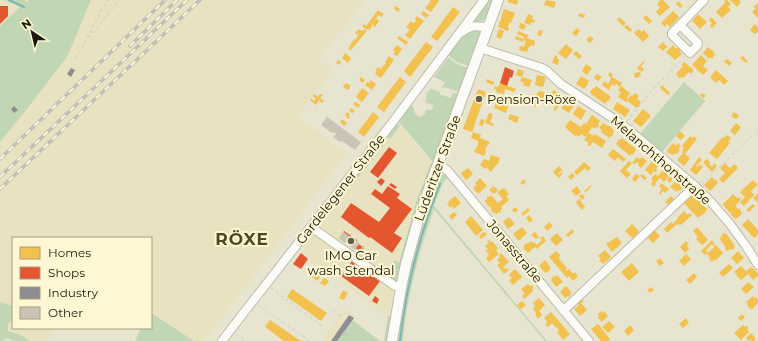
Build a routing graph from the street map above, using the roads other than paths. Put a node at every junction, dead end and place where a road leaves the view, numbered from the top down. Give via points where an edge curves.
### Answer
1 (484, 0) edge
2 (498, 0) edge
3 (704, 0) edge
4 (680, 25) junction
5 (488, 28) junction
6 (457, 36) junction
7 (480, 48) junction
8 (437, 166) junction
9 (696, 187) junction
10 (311, 227) junction
11 (758, 265) edge
12 (401, 288) junction
13 (564, 310) junction
14 (222, 341) edge
15 (392, 341) edge
16 (589, 341) edge

1 - 6 street, Gardelegener Straße
2 - 5 main road, Lüderitzer Straße
3 - 4 street
4 - 4 street via 672,35 689,53 692,52 698,43
5 - 6 street, Gardelegener Straße via 476,25
5 - 7 main road, Lüderitzer Straße
6 - 10 street, Gardelegener Straße
7 - 8 main road, Lüderitzer Straße
7 - 9 street, Melanchthonstraße via 547,71 561,84 623,126
8 - 12 main road, Lüderitzer Straße via 418,221
8 - 13 street, Jonasstraße via 448,171
9 - 11 street, Melanchthonstraße via 730,224
9 - 13 street
10 - 12 street
10 - 14 street, Gardelegener Straße
12 - 15 main road, Lüderitzer Straße
13 - 16 street, Jonasstraße

